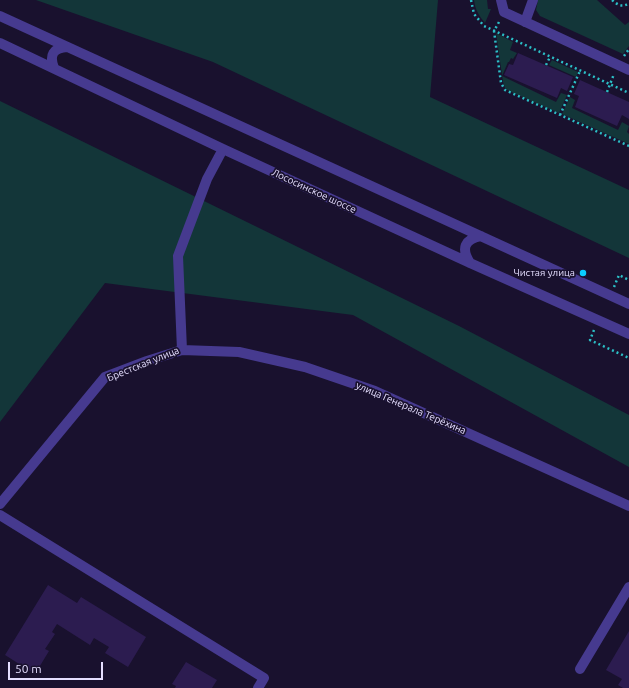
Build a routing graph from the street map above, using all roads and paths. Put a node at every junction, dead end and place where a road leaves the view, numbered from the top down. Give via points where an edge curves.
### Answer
1 (471, 0) edge
2 (501, 0) edge
3 (532, 0) edge
4 (612, 0) edge
5 (629, 3) edge
6 (0, 16) edge
7 (525, 22) junction
8 (494, 31) junction
9 (0, 43) edge
10 (67, 47) junction
11 (550, 57) junction
12 (546, 65) dead end
13 (54, 68) junction
14 (629, 70) edge
15 (580, 71) junction
16 (629, 93) edge
17 (560, 115) junction
18 (629, 146) edge
19 (223, 149) junction
20 (481, 236) junction
21 (470, 263) junction
22 (629, 280) edge
23 (610, 295) junction
24 (629, 304) edge
25 (599, 321) junction
26 (629, 334) edge
27 (182, 350) junction
28 (629, 358) edge
29 (0, 504) edge
30 (629, 506) edge
31 (0, 515) edge
32 (629, 587) edge
33 (580, 669) dead end
34 (258, 688) edge

1 - 8 path via 474,14 484,26
2 - 7 street via 504,12
3 - 7 street
4 - 5 path via 622,6
6 - 10 street
7 - 14 street
8 - 11 path
8 - 17 path via 503,88
9 - 13 street, Лососинское шоссе
10 - 13 street via 59,48 53,53 51,61
10 - 20 street
11 - 12 path
11 - 15 path
13 - 19 street, Лососинское шоссе
15 - 16 path
15 - 17 path
17 - 18 path
19 - 21 street, Лососинское шоссе
19 - 27 street, Брестская улица via 207,179 178,256
20 - 21 street via 467,242 466,257
20 - 23 street
21 - 25 street, Лососинское шоссе
22 - 23 path via 619,275
23 - 24 street
25 - 26 street, Лососинское шоссе
25 - 28 path via 590,340
27 - 29 street, Брестская улица via 105,377
27 - 30 street, улица Генерала Терёхина via 239,352 305,367 375,391
31 - 34 street via 264,678
32 - 33 street

